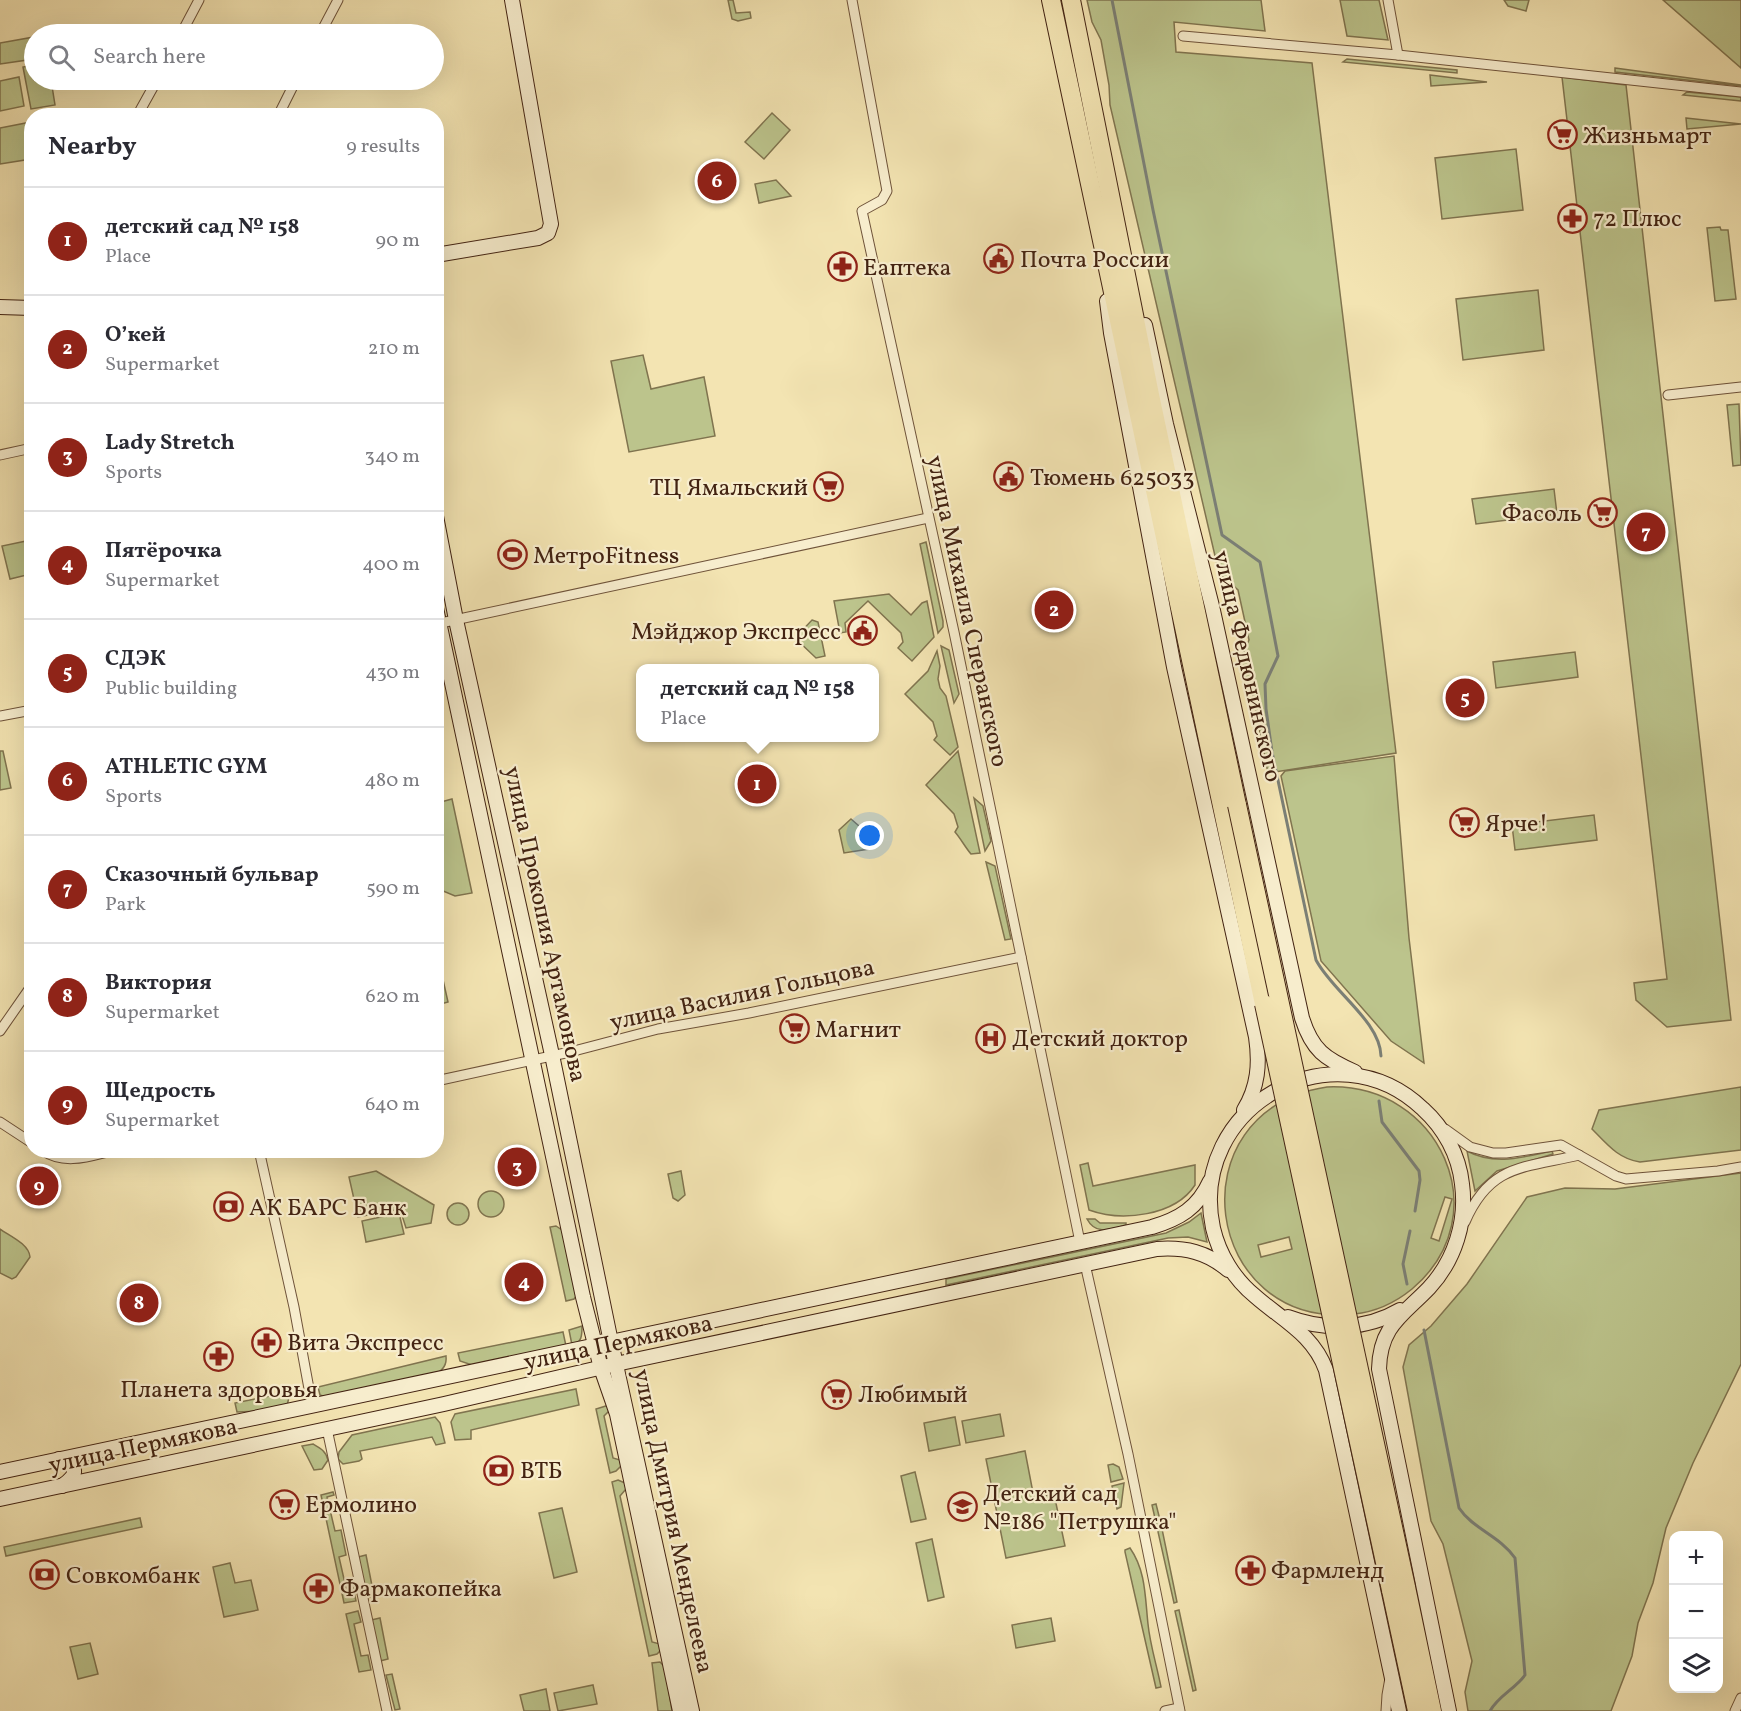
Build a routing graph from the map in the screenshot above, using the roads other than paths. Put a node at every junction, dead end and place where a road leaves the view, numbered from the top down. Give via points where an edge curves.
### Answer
1 (199, 0) edge
2 (338, 0) edge
3 (512, 0) edge
4 (852, 0) edge
5 (1051, 0) edge
6 (1071, 0) edge
7 (1388, 0) edge
8 (186, 24) edge
9 (325, 24) edge
10 (1183, 36) dead end
11 (1398, 55) junction
12 (152, 90) edge
13 (291, 90) edge
14 (1741, 92) edge
15 (142, 108) edge
16 (282, 108) edge
17 (1117, 224) junction
18 (1098, 230) junction
19 (444, 254) edge
20 (0, 307) edge
21 (24, 308) edge
22 (1741, 387) edge
23 (1668, 395) dead end
24 (24, 450) edge
25 (0, 455) edge
26 (928, 518) junction
27 (444, 558) edge
28 (456, 620) junction
29 (444, 623) edge
30 (444, 652) edge
31 (24, 712) edge
32 (0, 716) edge
33 (1230, 807) junction
34 (1021, 957) junction
35 (24, 996) edge
36 (0, 1031) edge
37 (552, 1056) junction
38 (533, 1060) junction
39 (444, 1079) edge
40 (1379, 1081) junction
41 (1430, 1114) junction
42 (0, 1122) edge
43 (1233, 1127) junction
44 (24, 1138) edge
45 (1579, 1155) junction
46 (59, 1158) edge
47 (77, 1158) edge
48 (261, 1158) edge
49 (1741, 1167) edge
50 (1214, 1170) junction
51 (1457, 1241) junction
52 (1080, 1242) junction
53 (1085, 1264) junction
54 (1238, 1279) junction
55 (1419, 1297) junction
56 (1271, 1308) junction
57 (610, 1342) junction
58 (596, 1345) junction
59 (616, 1364) junction
60 (601, 1368) junction
61 (312, 1405) junction
62 (327, 1429) junction
63 (88, 1452) junction
64 (59, 1459) junction
65 (0, 1472) edge
66 (95, 1479) junction
67 (62, 1486) junction
68 (0, 1499) edge
69 (1399, 1589) junction
70 (1391, 1676) junction
71 (1741, 1698) edge
72 (1180, 1710) edge
73 (387, 1711) edge
74 (680, 1711) edge
75 (692, 1711) edge
76 (1165, 1711) edge
77 (1386, 1711) edge
78 (1399, 1711) edge
79 (1417, 1711) edge
80 (1432, 1711) edge
81 (1449, 1711) edge
82 (1735, 1711) edge

1 - 8 street
2 - 9 street
3 - 19 main road via 551,224 548,232 538,238
4 - 26 street, улица Михаила Сперанского via 887,191 882,200 862,212
5 - 18 highway
6 - 17 highway, улица Федюнинского
7 - 11 street
10 - 11 street
11 - 14 street
12 - 15 street
13 - 16 street
17 - 33 highway, улица Федюнинского
17 - 40 main road, улица Федюнинского via 1145,324 1212,606 1302,1018 1310,1041 1321,1054
18 - 33 highway
18 - 43 main road via 1111,333 1163,616 1257,1047 1255,1087
20 - 21 main road
22 - 23 street
24 - 25 street
26 - 28 street
26 - 34 street, улица Михаила Сперанского
27 - 28 main road, улица Прокопия Артамонова
28 - 29 street
28 - 37 main road, улица Прокопия Артамонова
30 - 38 main road, улица Прокопия Артамонова
31 - 32 street
33 - 69 highway, bridge
34 - 37 street, улица Василия Гольцова via 658,1029
34 - 52 street, улица Михаила Сперанского
35 - 36 street
37 - 38 street, улица Василия Гольцова
37 - 57 main road, улица Прокопия Артамонова
38 - 39 street, улица Василия Гольцова
38 - 58 main road, улица Прокопия Артамонова
40 - 41 main road
40 - 43 main road via 1335,1074 1298,1080 1264,1097
41 - 45 street via 1460,1141 1479,1150 1506,1153 1561,1145
41 - 51 main road via 1459,1166 1463,1211
42 - 44 street
43 - 50 main road
45 - 49 street via 1626,1179
45 - 51 street via 1511,1171 1490,1182 1475,1202
46 - 47 street
48 - 61 street
50 - 52 main road, улица Пермякова via 1193,1208 1175,1219
50 - 54 main road via 1210,1204 1213,1227 1225,1260
51 - 55 main road via 1442,1271
52 - 57 main road, улица Пермякова
53 - 54 main road, улица Пермякова via 1157,1249 1182,1249 1211,1257
53 - 59 main road, улица Пермякова
53 - 72 street
54 - 56 main road
55 - 56 main road via 1384,1318 1349,1327 1308,1324
55 - 81 main road via 1389,1328 1379,1355 1379,1370
56 - 70 main road via 1309,1340 1326,1370
57 - 58 main road, улица Пермякова
57 - 59 main road, улица Дмитрия Менделеева
58 - 60 main road, улица Дмитрия Менделеева
58 - 61 main road, улица Пермякова
59 - 60 main road, улица Пермякова
59 - 75 main road, улица Дмитрия Менделеева
60 - 62 main road, улица Пермякова
60 - 74 main road, улица Дмитрия Менделеева via 617,1414
61 - 63 main road, улица Пермякова
62 - 66 main road, улица Пермякова
62 - 73 street
63 - 64 main road, улица Пермякова
63 - 66 main road via 81,1468 85,1475
64 - 65 main road, улица Пермякова
64 - 67 main road via 70,1462 75,1473
66 - 67 main road, улица Пермякова
67 - 68 main road, улица Пермякова
69 - 79 highway
69 - 80 highway
70 - 77 street
70 - 78 main road
71 - 82 street
72 - 76 street

